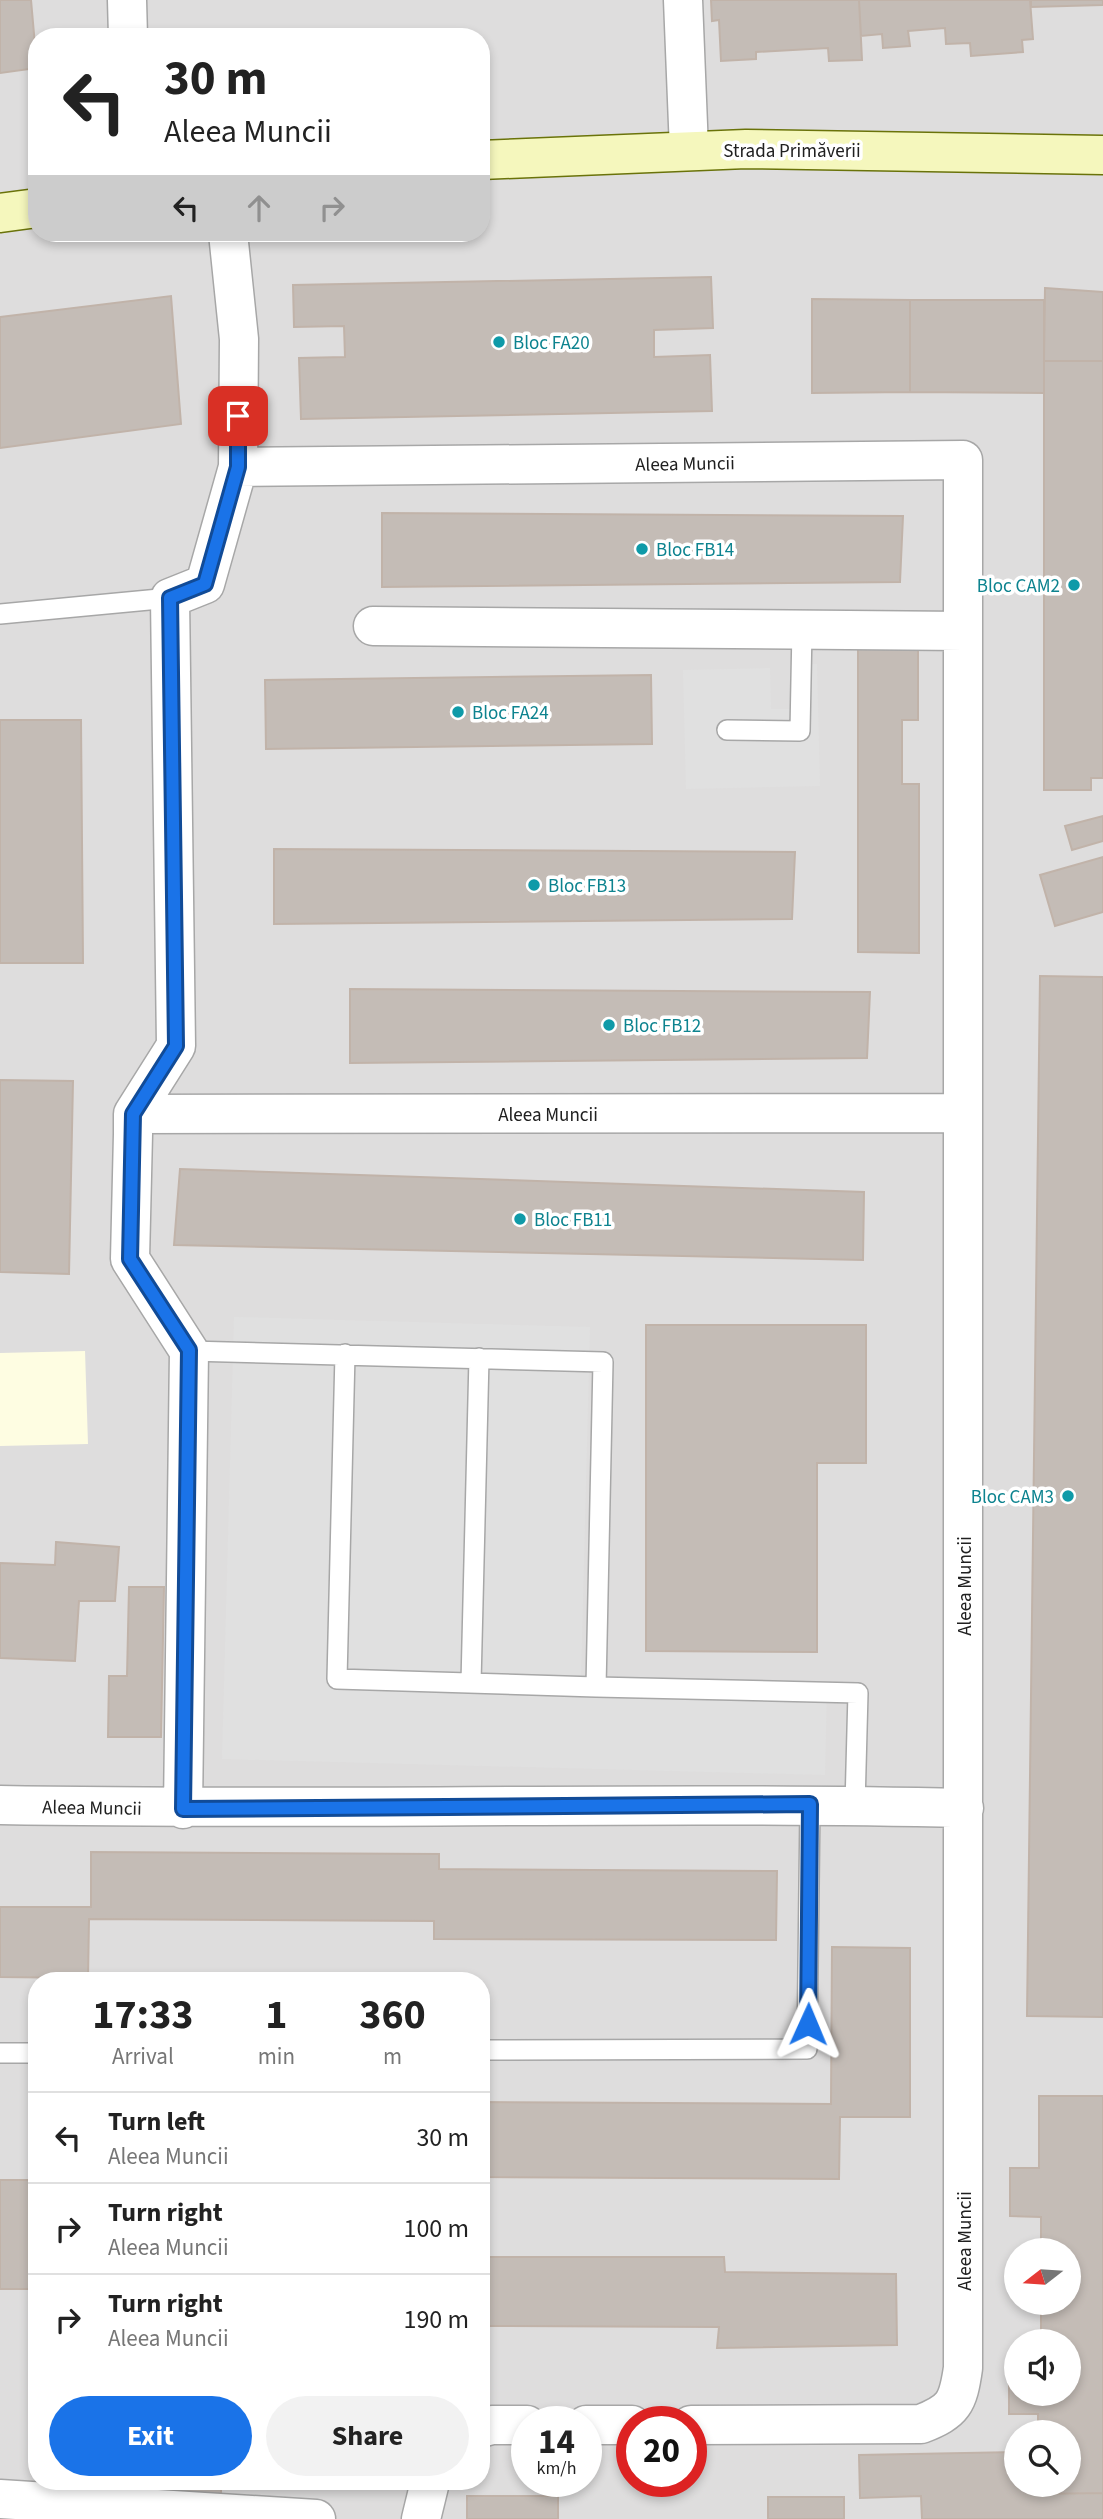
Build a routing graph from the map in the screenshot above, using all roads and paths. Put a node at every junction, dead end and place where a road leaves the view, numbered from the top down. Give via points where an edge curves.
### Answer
1 (127, 0) edge
2 (683, 0) edge
3 (128, 28) edge
4 (690, 150) junction
5 (1103, 155) edge
6 (490, 160) edge
7 (28, 209) edge
8 (0, 213) edge
9 (229, 242) edge
10 (238, 467) junction
11 (170, 598) junction
12 (0, 614) edge
13 (373, 626) dead end
14 (802, 629) junction
15 (963, 631) junction
16 (727, 730) dead end
17 (963, 1113) junction
18 (133, 1114) junction
19 (189, 1350) junction
20 (345, 1354) junction
21 (479, 1358) junction
22 (471, 1683) junction
23 (596, 1687) junction
24 (810, 1804) junction
25 (0, 1805) edge
26 (855, 1805) junction
27 (964, 1808) junction
28 (183, 1809) junction
29 (490, 2050) edge
30 (0, 2053) edge
31 (28, 2053) edge
32 (707, 2424) edge
33 (511, 2425) edge
34 (490, 2426) edge
35 (428, 2490) edge
36 (0, 2499) edge
37 (316, 2519) edge
38 (421, 2519) edge

1 - 3 street
2 - 4 street
4 - 5 street, Strada Primăverii
4 - 6 street, Strada Primăverii
7 - 8 street
9 - 10 street via 239,339
10 - 11 street via 205,584
10 - 15 street, Aleea Muncii via 963,460
11 - 12 lane
11 - 18 street via 176,1046
13 - 14 street
14 - 15 street
14 - 16 lane via 800,731
15 - 17 street, Aleea Muncii
17 - 18 street, Aleea Muncii
17 - 27 street, Aleea Muncii
18 - 19 street via 130,1259
19 - 20 lane
19 - 28 street
20 - 21 lane
20 - 22 lane via 337,1679
21 - 22 lane
21 - 23 lane via 603,1362
22 - 23 lane
23 - 26 lane via 858,1693
24 - 26 street, Aleea Muncii
24 - 28 street, Aleea Muncii
24 - 29 lane via 807,2049
25 - 28 street, Aleea Muncii
26 - 27 street, Aleea Muncii
27 - 32 street, Aleea Muncii via 963,2354 959,2396 943,2415 921,2424
30 - 31 lane
33 - 34 street
35 - 38 street
36 - 37 street

